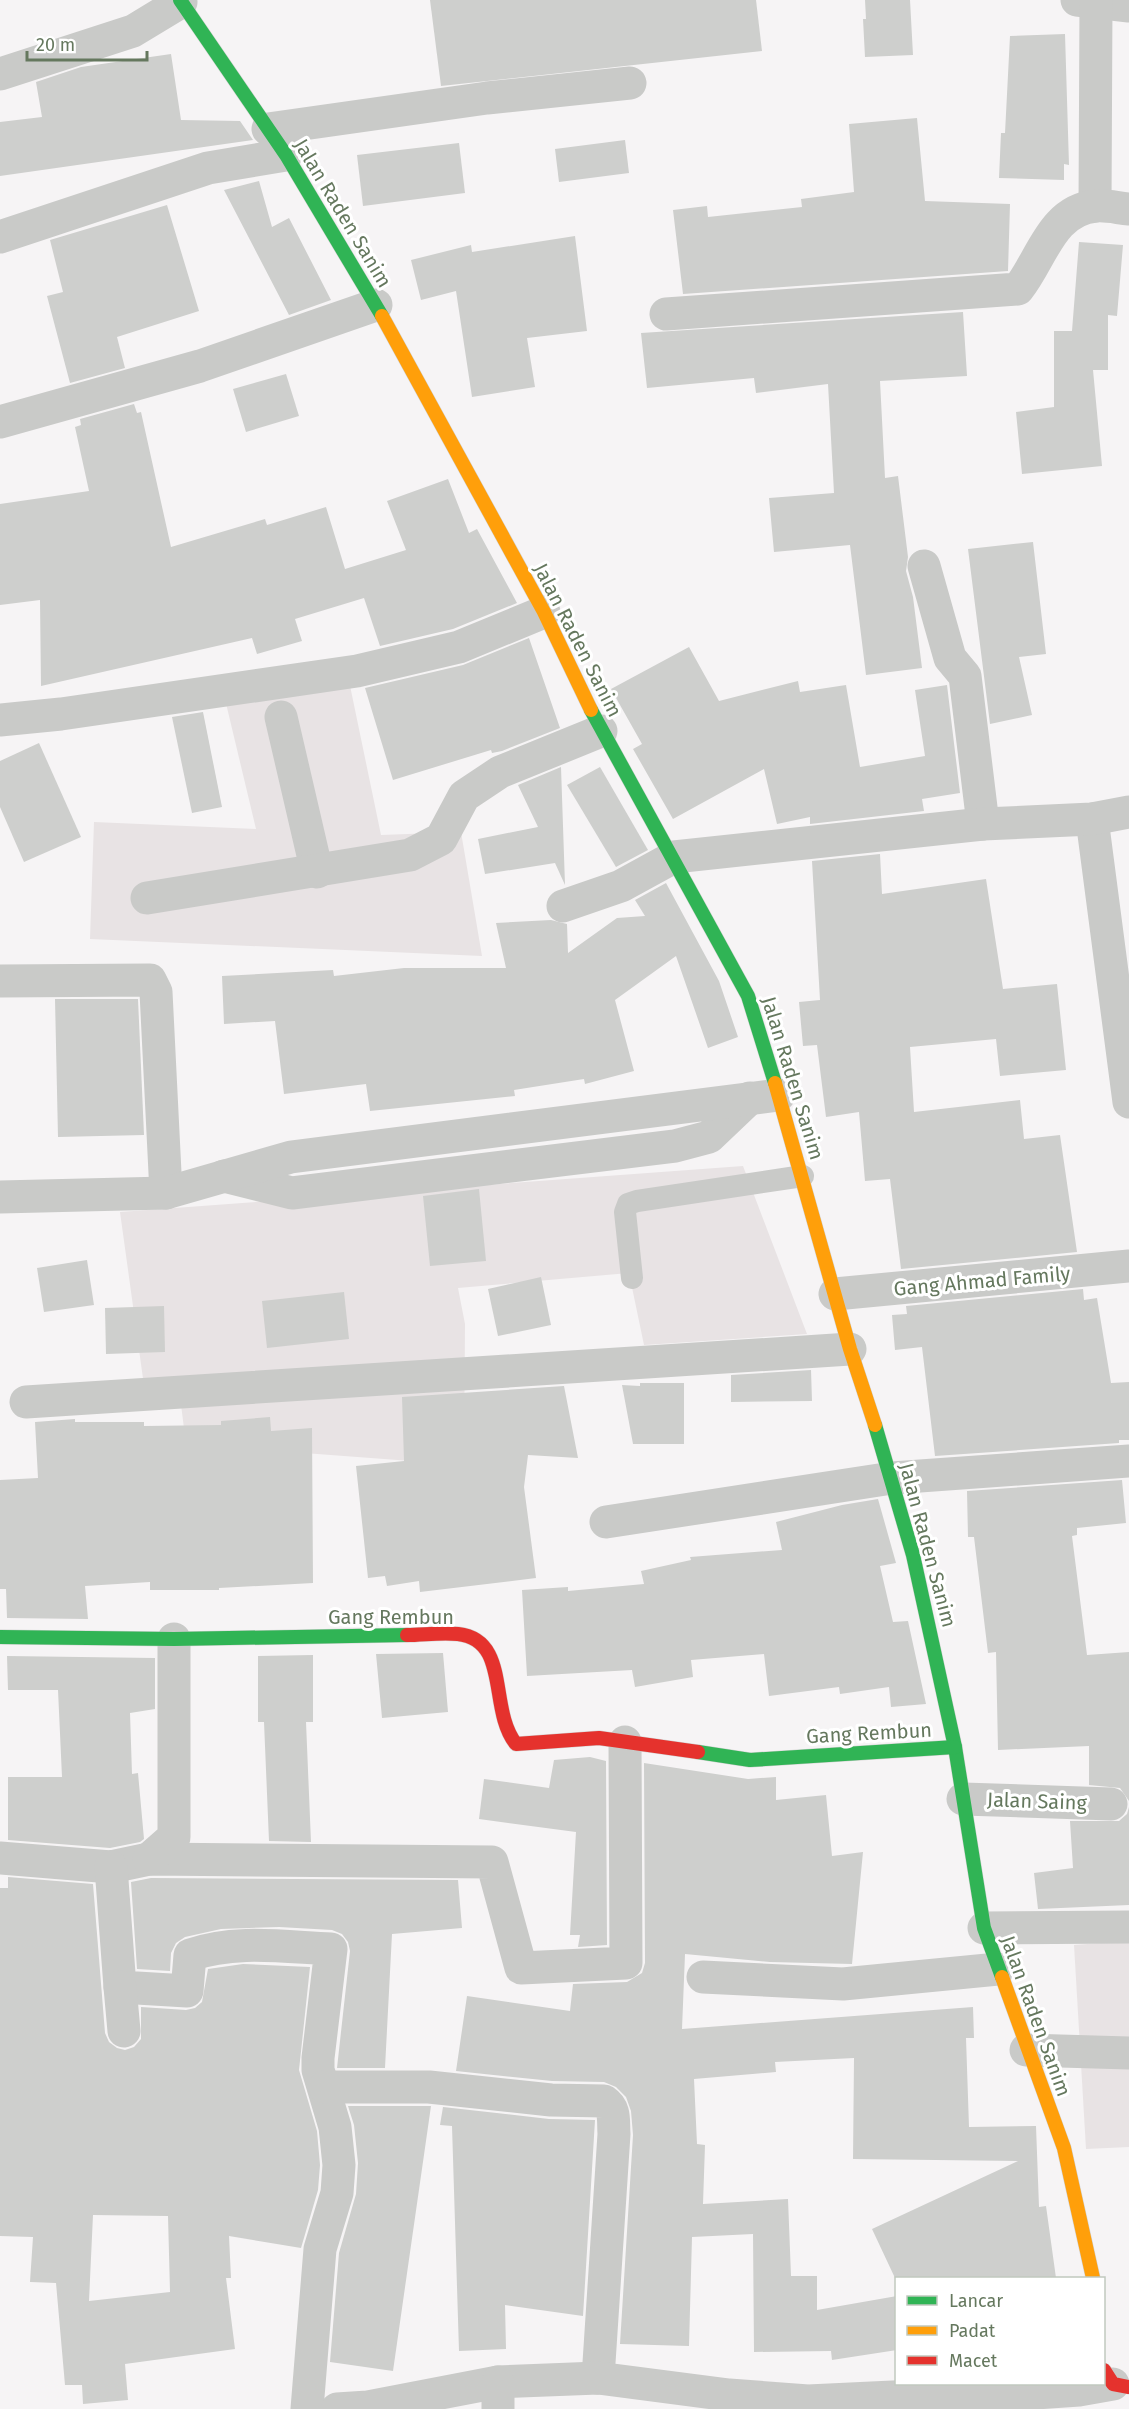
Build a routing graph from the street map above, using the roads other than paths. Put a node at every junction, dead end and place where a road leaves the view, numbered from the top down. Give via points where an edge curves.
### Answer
1 (180, 1) edge
2 (1087, 1) edge
3 (1129, 6) edge
4 (0, 74) edge
5 (630, 83) dead end
6 (277, 142) junction
7 (1095, 206) junction
8 (1129, 209) edge
9 (0, 237) edge
10 (376, 305) junction
11 (666, 314) dead end
12 (0, 422) edge
13 (924, 566) dead end
14 (544, 612) junction
15 (281, 717) dead end
16 (0, 720) edge
17 (601, 730) junction
18 (1129, 812) edge
19 (1092, 819) junction
20 (983, 824) junction
21 (674, 857) junction
22 (317, 872) junction
23 (147, 898) dead end
24 (563, 906) dead end
25 (0, 981) edge
26 (765, 1096) junction
27 (1129, 1102) edge
28 (803, 1176) junction
29 (166, 1193) junction
30 (0, 1197) edge
31 (1129, 1266) edge
32 (632, 1278) dead end
33 (835, 1294) junction
34 (850, 1349) junction
35 (26, 1402) dead end
36 (1129, 1461) edge
37 (892, 1478) junction
38 (606, 1522) dead end
39 (0, 1636) edge
40 (174, 1640) junction
41 (625, 1742) junction
42 (955, 1747) junction
43 (963, 1799) junction
44 (1111, 1804) dead end
45 (0, 1858) edge
46 (149, 1859) junction
47 (111, 1867) junction
48 (1129, 1927) edge
49 (984, 1928) junction
50 (998, 1969) junction
51 (703, 1977) dead end
52 (120, 1987) junction
53 (124, 2031) dead end
54 (1026, 2050) junction
55 (1129, 2053) edge
56 (325, 2087) junction
57 (1093, 2277) edge
58 (598, 2378) junction
59 (1097, 2385) edge
60 (498, 2395) edge
61 (993, 2403) edge
62 (308, 2409) edge
63 (337, 2409) edge

1 - 4 street via 133,31
1 - 6 street, Jalan Raden Sanim
2 - 3 street
2 - 7 street
5 - 6 street via 487,98
6 - 9 street
6 - 10 street, Jalan Raden Sanim
7 - 8 street
7 - 11 street via 1073,213 1053,229 1018,289
10 - 12 street via 200,366
10 - 14 street, Jalan Raden Sanim
13 - 20 street via 950,658 964,676
14 - 16 street via 459,647 357,671
14 - 17 street, Jalan Raden Sanim
15 - 22 street
17 - 21 street, Jalan Raden Sanim
17 - 22 street via 500,772 464,796 441,839 410,855
18 - 19 street
19 - 20 street
19 - 27 street
20 - 21 street
21 - 24 street via 621,886
21 - 26 street, Jalan Raden Sanim via 748,996
22 - 23 street
25 - 29 street via 150,980 156,992
26 - 28 street, Jalan Raden Sanim
26 - 29 street via 291,1157
28 - 32 lane via 628,1204 625,1212
28 - 33 street, Jalan Raden Sanim
29 - 30 street
31 - 33 street, Gang Ahmad Family
33 - 34 street, Jalan Raden Sanim
34 - 35 street
34 - 37 street, Jalan Raden Sanim
36 - 37 street
37 - 38 street
37 - 42 street, Jalan Raden Sanim via 935,1648
39 - 40 street, Gang Rembun
40 - 41 street, Gang Rembun via 459,1634 480,1642 493,1659 506,1735 516,1744 599,1738
40 - 46 street via 174,1837
41 - 42 street, Gang Rembun via 750,1760
41 - 46 street via 626,1963 521,1968 492,1862
42 - 43 street, Jalan Raden Sanim
43 - 44 street, Jalan Saing
43 - 49 street, Jalan Raden Sanim
45 - 47 street
46 - 47 street
47 - 52 street
48 - 49 street
49 - 50 street, Jalan Raden Sanim
50 - 51 street via 843,1984
50 - 54 street, Jalan Raden Sanim
52 - 53 street
52 - 56 street via 187,1991 190,1954 206,1949 250,1945 331,1949 318,2058
54 - 55 street
54 - 57 street, Jalan Raden Sanim via 1064,2148
56 - 58 street via 429,2087 610,2105 614,2134
56 - 62 street via 335,2127 338,2193 320,2249
58 - 60 street
58 - 61 street via 808,2402 914,2396
59 - 61 street
60 - 63 street

